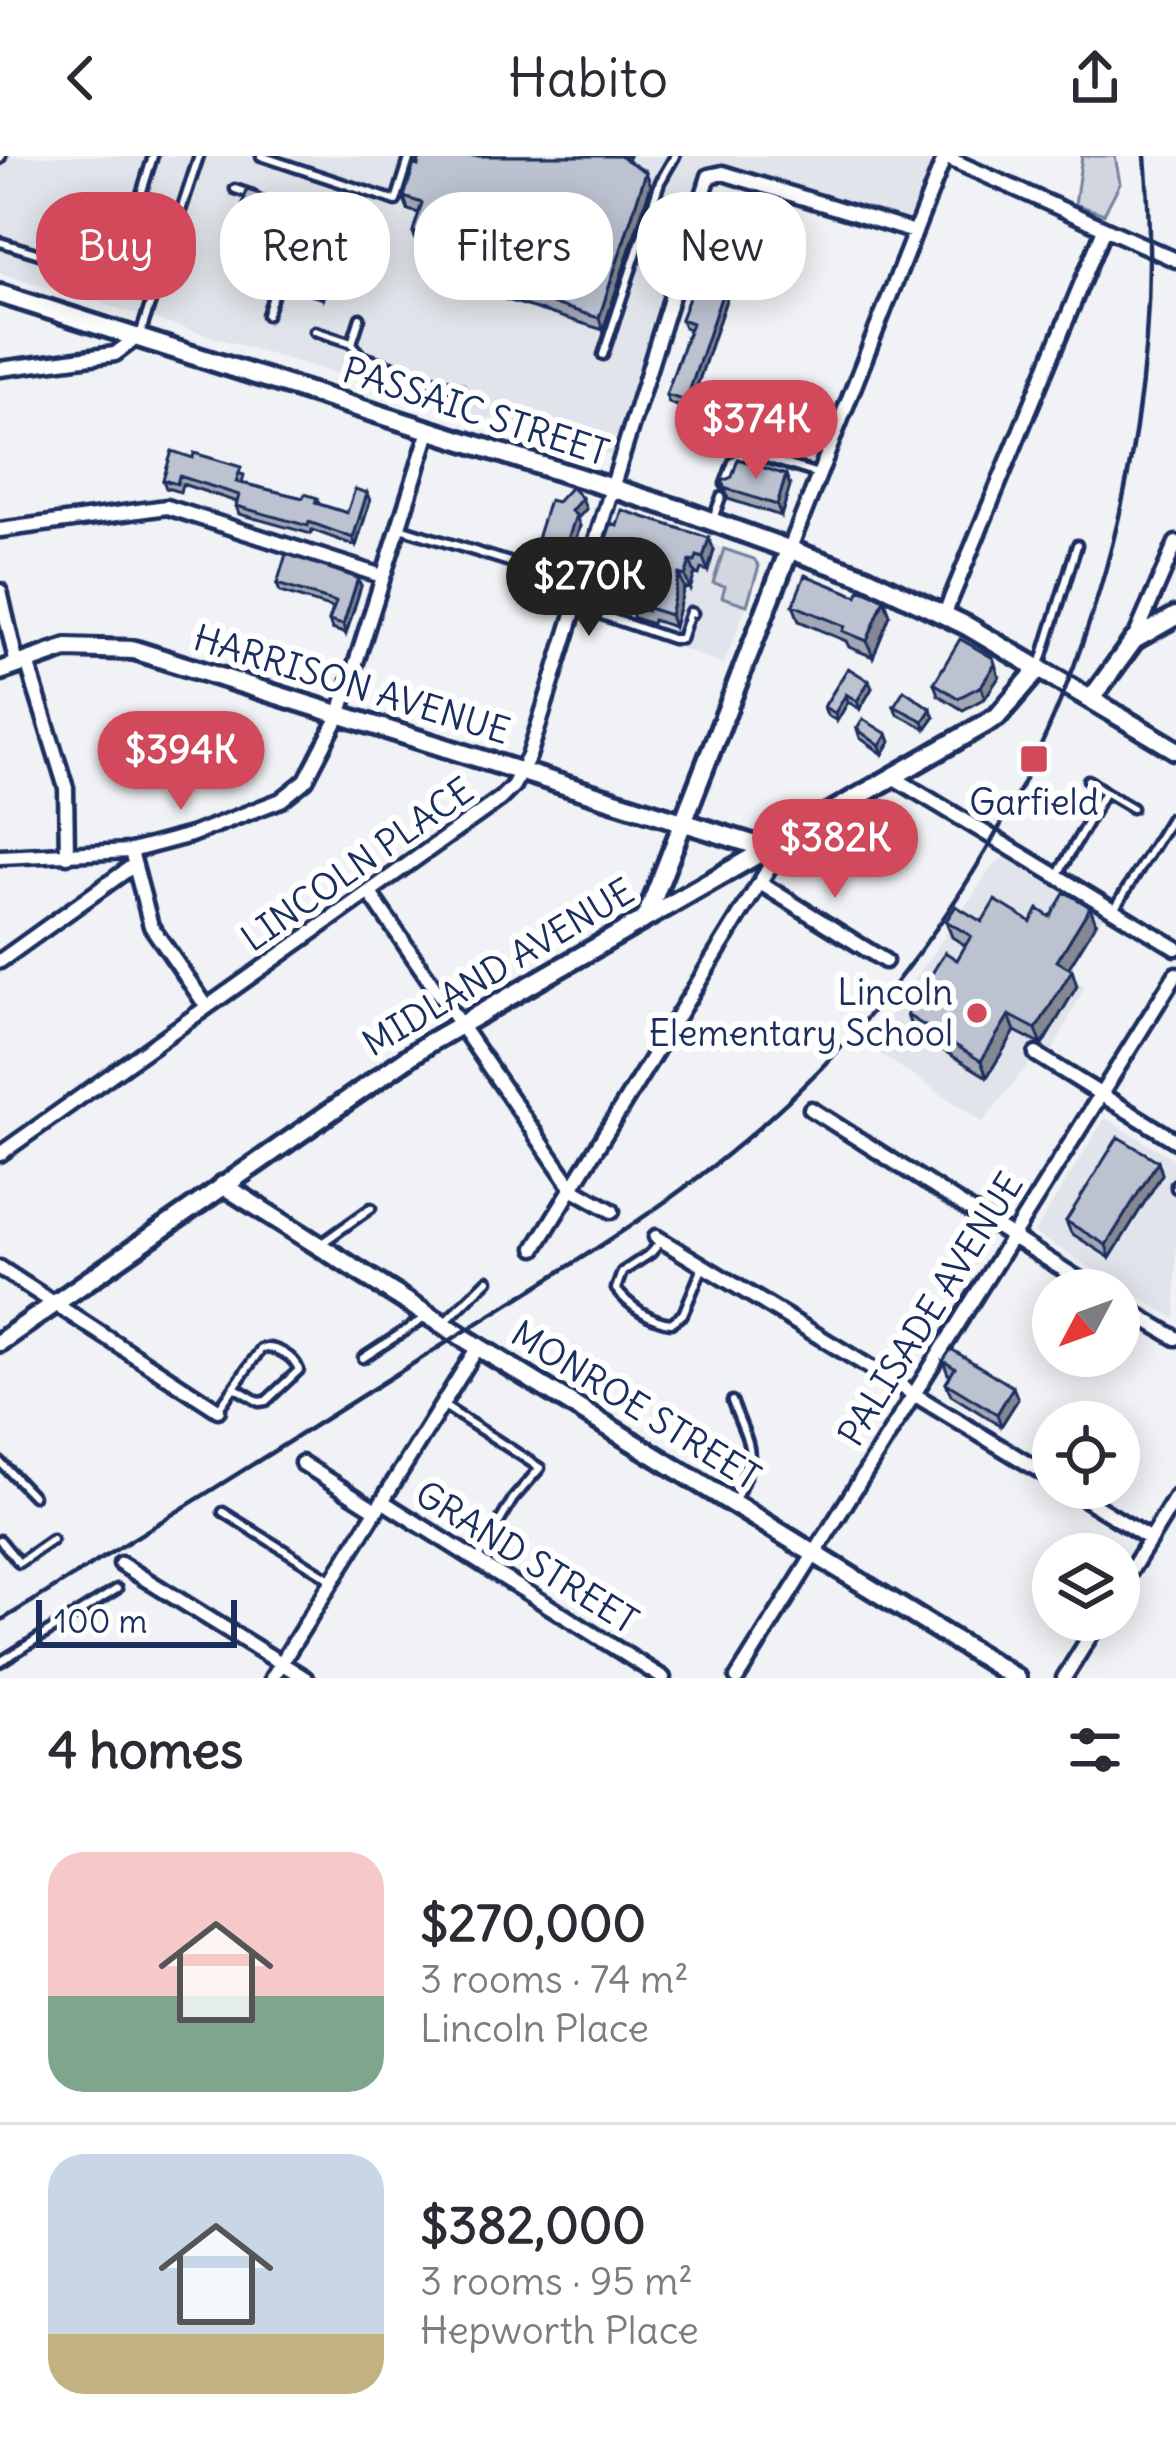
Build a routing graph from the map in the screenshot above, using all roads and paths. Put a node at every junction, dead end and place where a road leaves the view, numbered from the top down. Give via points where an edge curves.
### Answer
1 (153, 156) edge
2 (200, 156) edge
3 (261, 156) edge
4 (410, 156) edge
5 (675, 156) edge
6 (944, 156) edge
7 (235, 189) dead end
8 (244, 192) edge
9 (1104, 229) junction
10 (914, 232) junction
11 (0, 242) edge
12 (1176, 260) edge
13 (0, 294) edge
14 (272, 300) edge
15 (267, 315) dead end
16 (360, 318) dead end
17 (314, 331) dead end
18 (140, 335) junction
19 (352, 344) junction
20 (603, 356) dead end
21 (0, 369) edge
22 (460, 388) dead end
23 (429, 432) junction
24 (717, 443) dead end
25 (747, 452) junction
26 (818, 474) junction
27 (725, 484) edge
28 (610, 489) junction
29 (721, 497) edge
30 (712, 521) junction
31 (397, 527) junction
32 (0, 530) edge
33 (1176, 543) edge
34 (1077, 545) dead end
35 (790, 548) junction
36 (382, 576) junction
37 (580, 584) junction
38 (0, 591) edge
39 (574, 606) junction
40 (693, 613) dead end
41 (945, 614) junction
42 (1176, 616) edge
43 (1134, 640) junction
44 (15, 666) edge
45 (1039, 668) junction
46 (1090, 699) junction
47 (339, 716) junction
48 (1176, 750) edge
49 (522, 772) junction
50 (891, 776) junction
51 (1088, 780) dead end
52 (1105, 792) junction
53 (1132, 808) dead end
54 (1171, 818) dead end
55 (682, 822) junction
56 (790, 834) junction
57 (765, 848) junction
58 (67, 856) junction
59 (0, 857) edge
60 (133, 858) junction
61 (1056, 878) junction
62 (760, 883) junction
63 (369, 892) junction
64 (1113, 911) junction
65 (647, 915) junction
66 (1176, 948) edge
67 (885, 961) dead end
68 (0, 962) edge
69 (1176, 974) edge
70 (207, 1007) junction
71 (460, 1024) junction
72 (1036, 1054) dead end
73 (1098, 1094) junction
74 (811, 1109) dead end
75 (1176, 1141) edge
76 (0, 1154) edge
77 (223, 1185) junction
78 (573, 1189) junction
79 (371, 1208) dead end
80 (612, 1211) dead end
81 (1010, 1238) junction
82 (658, 1239) joint
83 (319, 1246) junction
84 (535, 1248) dead end
85 (704, 1266) junction
86 (0, 1268) edge
87 (1061, 1269) edge
88 (488, 1280) dead end
89 (51, 1304) junction
90 (1140, 1317) edge
91 (436, 1320) junction
92 (1176, 1339) edge
93 (0, 1342) edge
94 (478, 1347) junction
95 (363, 1358) dead end
96 (234, 1388) junction
97 (914, 1393) junction
98 (732, 1401) dead end
99 (441, 1404) junction
100 (218, 1410) joint
101 (0, 1462) edge
102 (302, 1463) dead end
103 (1032, 1466) edge
104 (33, 1496) dead end
105 (1176, 1497) edge
106 (733, 1504) junction
107 (379, 1506) junction
108 (1101, 1509) edge
109 (224, 1512) dead end
110 (1150, 1539) junction
111 (0, 1540) edge
112 (52, 1540) dead end
113 (812, 1555) junction
114 (1140, 1555) edge
115 (477, 1560) junction
116 (121, 1564) dead end
117 (333, 1580) junction
118 (117, 1589) dead end
119 (1087, 1641) edge
120 (0, 1662) edge
121 (281, 1664) junction
122 (272, 1678) edge
123 (305, 1678) edge
124 (663, 1678) edge
125 (737, 1678) edge
126 (1016, 1678) edge
127 (1064, 1678) edge

1 - 11 lane via 115,277
2 - 18 lane
3 - 4 lane via 396,201
5 - 20 lane
6 - 9 street
6 - 10 street
7 - 8 lane
9 - 12 street
9 - 41 street
10 - 26 street
10 - 28 street, LINCOLN PLACE via 713,173
13 - 18 street, PASSAIC STREET
14 - 15 lane
16 - 19 lane
17 - 19 lane
18 - 21 street via 115,354
18 - 23 street, PASSAIC STREET
19 - 22 lane via 361,356
23 - 28 street, PASSAIC STREET
23 - 31 street
24 - 25 lane
25 - 26 lane
25 - 27 lane
26 - 35 street
28 - 30 street, PASSAIC STREET
28 - 37 street, LINCOLN PLACE
29 - 30 lane
30 - 35 street, PASSAIC STREET
31 - 36 street
31 - 37 lane
32 - 36 street via 167,507
33 - 43 street
34 - 45 lane
35 - 41 street, PASSAIC STREET
35 - 55 street
36 - 47 street
37 - 39 street, LINCOLN PLACE
38 - 44 street
39 - 40 lane via 681,639
39 - 49 street, LINCOLN PLACE
41 - 45 street, PASSAIC STREET
42 - 43 street
43 - 46 street
44 - 47 street, HARRISON AVENUE via 85,646 134,650
44 - 58 street via 66,788
45 - 46 street, PASSAIC STREET
45 - 50 street, MIDLAND AVENUE via 997,717
46 - 48 street, PASSAIC STREET
47 - 49 street, HARRISON AVENUE
47 - 60 street via 315,766 281,800
49 - 55 street, HARRISON AVENUE
49 - 63 street, LINCOLN PLACE via 500,799
50 - 56 street, MIDLAND AVENUE
50 - 61 street
51 - 52 lane
52 - 53 lane
52 - 61 lane
54 - 64 lane
55 - 57 street, HARRISON AVENUE
55 - 65 street
56 - 57 street, MIDLAND AVENUE
56 - 62 street
57 - 65 street, MIDLAND AVENUE
58 - 59 street
58 - 60 street
60 - 68 street
60 - 70 street via 151,926
61 - 64 street
62 - 67 street
62 - 78 street
63 - 70 street, LINCOLN PLACE
63 - 71 street
64 - 66 street
65 - 71 street, MIDLAND AVENUE
69 - 73 street, PALISADE AVENUE
70 - 76 street, LINCOLN PLACE
71 - 77 street, MIDLAND AVENUE
71 - 78 street
72 - 73 street
73 - 75 street
73 - 81 street, PALISADE AVENUE
74 - 81 street
77 - 83 street, MONROE STREET
77 - 89 street, MIDLAND AVENUE
78 - 80 street
78 - 84 street
79 - 83 lane
81 - 87 street
81 - 97 street, PALISADE AVENUE
82 - 85 street
82 - 85 lane via 616,1282 619,1294 647,1314 666,1323 681,1318
83 - 91 street, MONROE STREET
85 - 97 street
86 - 89 street
88 - 91 lane
89 - 93 street, MIDLAND AVENUE
89 - 100 street
90 - 92 street
91 - 94 street, MONROE STREET
91 - 95 lane
94 - 99 street
94 - 106 street, MONROE STREET
96 - 96 lane via 264,1347 297,1363 266,1401
96 - 100 lane
97 - 103 street
97 - 113 street, PALISADE AVENUE
98 - 106 lane via 752,1455
99 - 107 street
99 - 115 lane via 540,1468
101 - 104 lane
102 - 107 street, GRAND STREET
105 - 110 street
106 - 113 street, MONROE STREET
107 - 115 street, GRAND STREET
107 - 117 street
108 - 110 street
109 - 117 lane
110 - 114 street
111 - 112 lane via 19,1563
113 - 125 street, PALISADE AVENUE
113 - 126 street, MONROE STREET
115 - 124 street, GRAND STREET
116 - 121 street
117 - 121 street
118 - 120 lane
119 - 127 street
121 - 122 street
121 - 123 street

